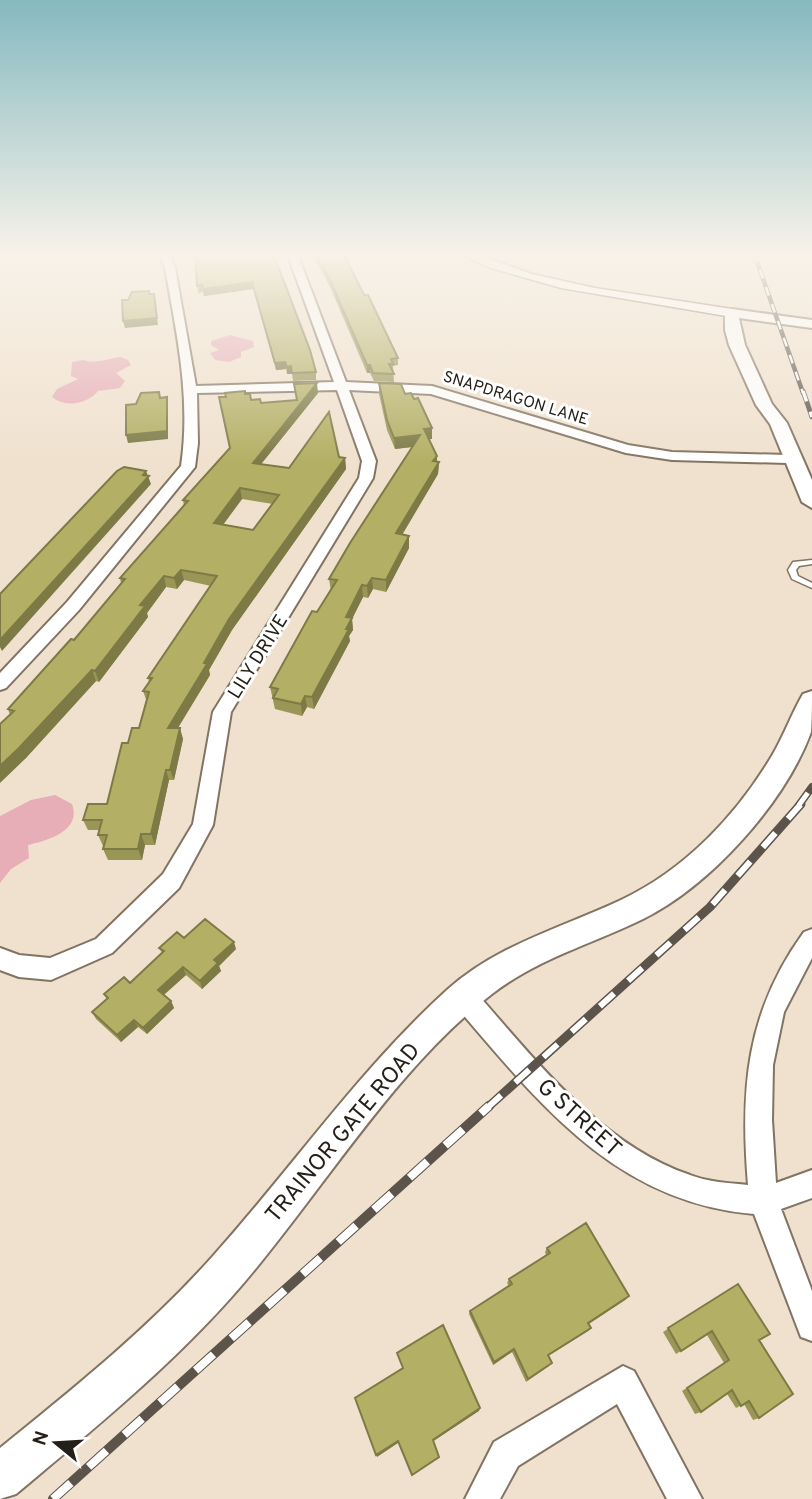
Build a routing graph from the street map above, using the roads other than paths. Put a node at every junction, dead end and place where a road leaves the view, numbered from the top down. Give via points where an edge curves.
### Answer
1 (179, 323) edge
2 (318, 323) edge
3 (732, 323) edge
4 (342, 387) junction
5 (190, 390) junction
6 (765, 405) junction
7 (787, 458) junction
8 (809, 496) edge
9 (812, 562) edge
10 (812, 586) edge
11 (0, 684) edge
12 (812, 700) edge
13 (812, 939) edge
14 (0, 959) edge
15 (463, 996) junction
16 (812, 1184) edge
17 (764, 1200) junction
18 (812, 1326) edge
19 (0, 1478) edge
20 (482, 1499) edge
21 (685, 1499) edge

1 - 5 street
2 - 4 street, LILY DRIVE
3 - 6 main road via 737,345
4 - 5 street, SNAPDRAGON LANE
4 - 7 street, SNAPDRAGON LANE via 432,390 626,449 672,456
4 - 14 street, LILY DRIVE via 369,461 366,478 222,712 203,825 171,881 104,946 51,969
5 - 11 street via 188,467 73,606
6 - 7 main road
6 - 8 main road via 778,423
7 - 8 main road
9 - 10 lane via 796,564 792,570 795,577
12 - 15 main road, TRAINOR GATE ROAD via 788,754 767,786 695,869 635,908 506,965
13 - 17 street via 778,991 758,1066 756,1110
15 - 17 street, G STREET via 528,1069 603,1142 636,1166 712,1196
15 - 19 main road, TRAINOR GATE ROAD via 363,1100 228,1270 181,1320
16 - 17 street
17 - 18 street
20 - 21 street via 506,1454 623,1382

